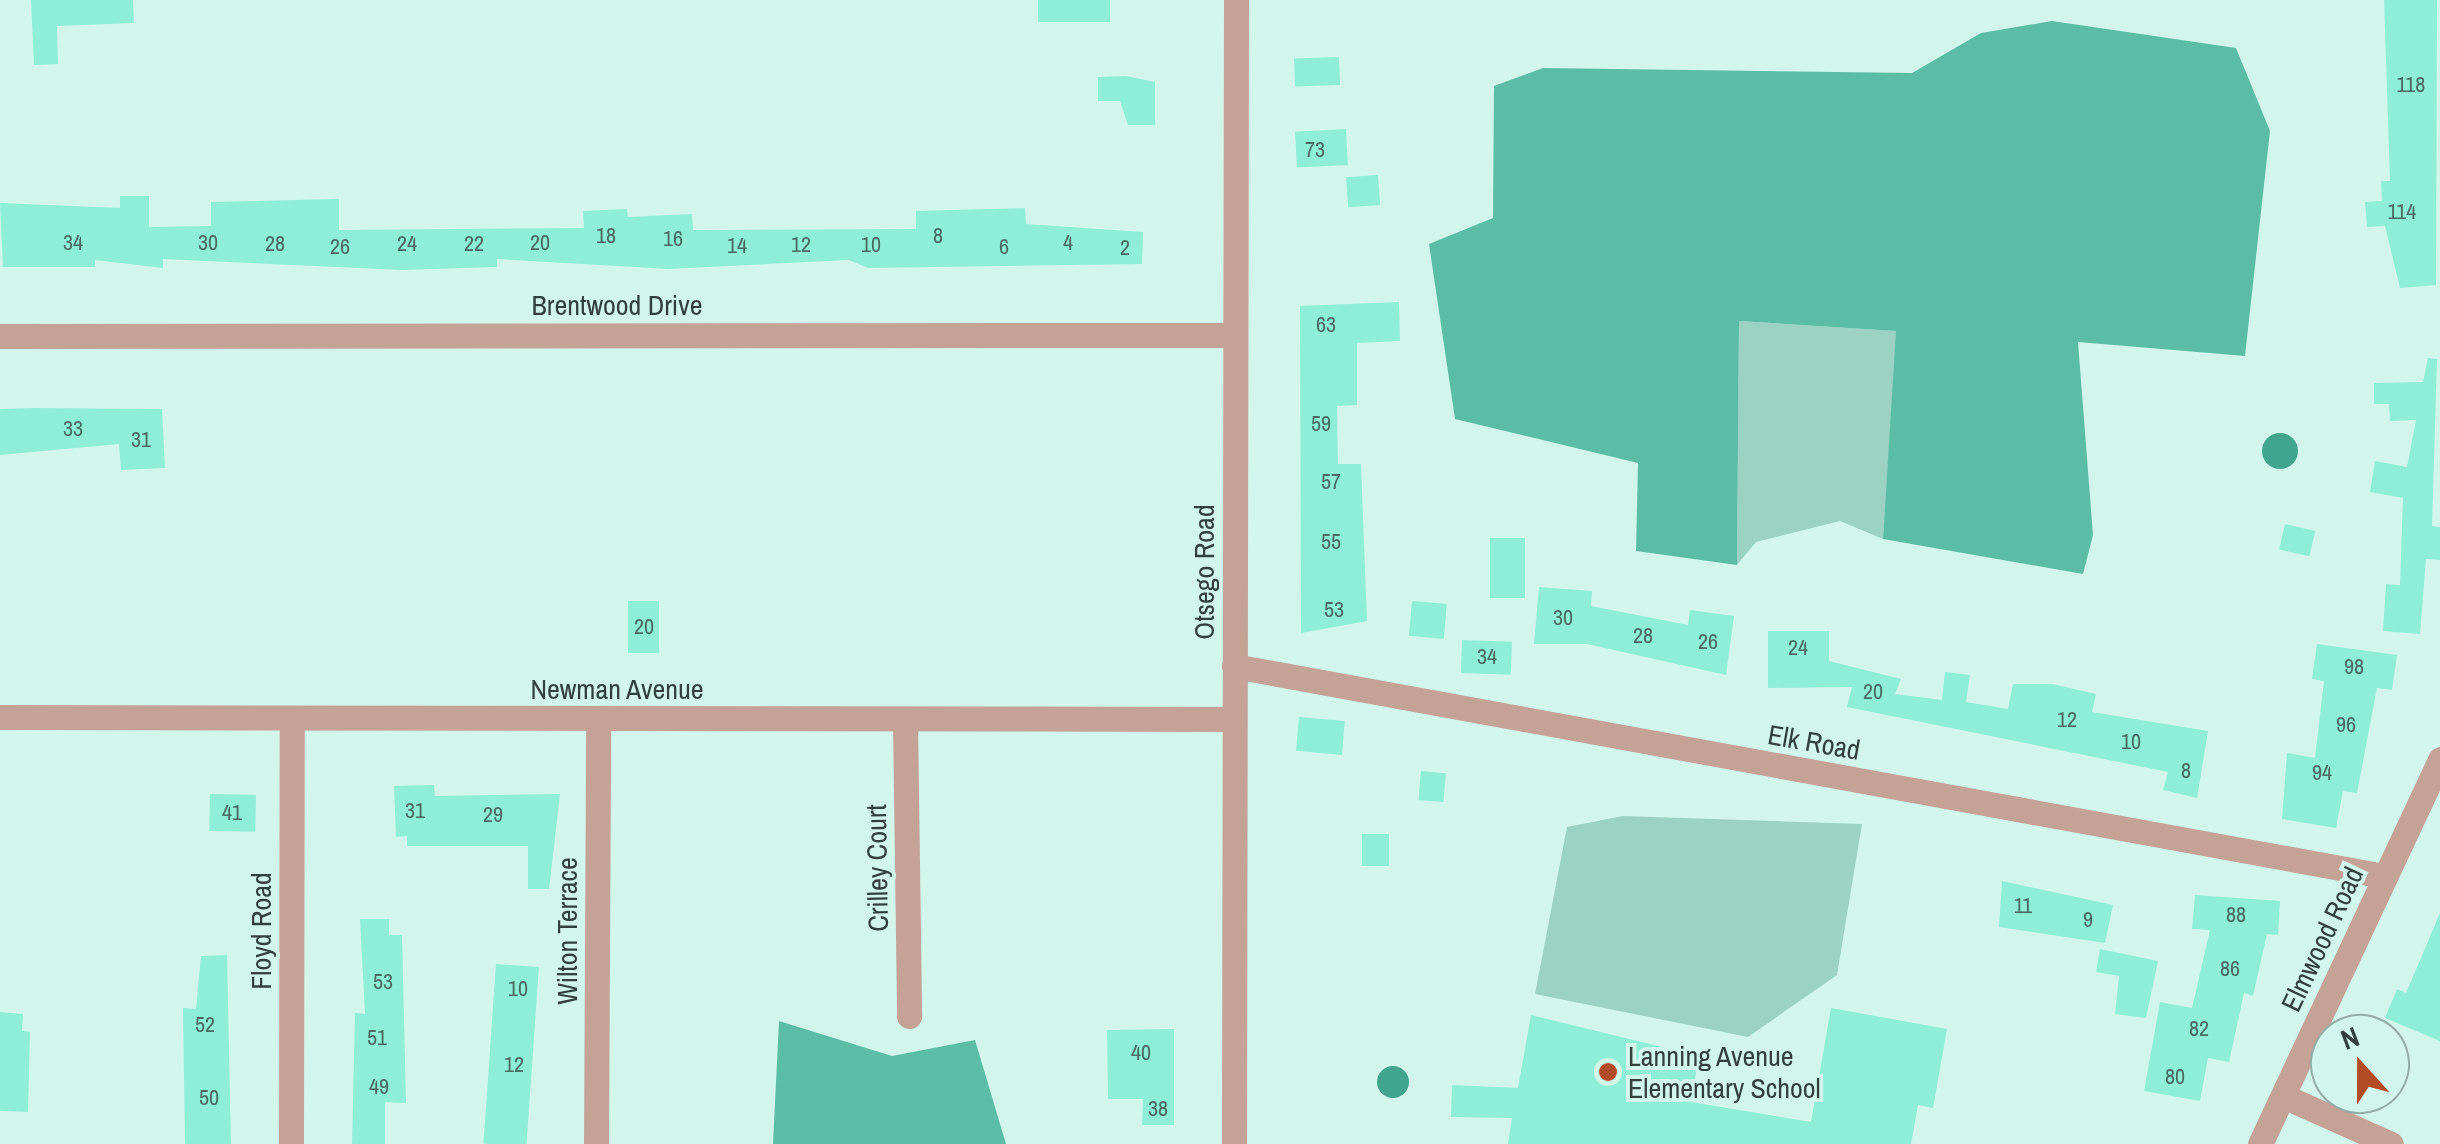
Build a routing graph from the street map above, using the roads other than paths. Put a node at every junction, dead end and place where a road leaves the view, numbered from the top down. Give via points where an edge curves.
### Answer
1 (1236, 0) edge
2 (1234, 335) junction
3 (0, 336) edge
4 (1234, 666) junction
5 (0, 718) edge
6 (292, 718) junction
7 (598, 718) junction
8 (1233, 719) junction
9 (906, 720) junction
10 (2440, 759) edge
11 (2384, 876) junction
12 (909, 1016) dead end
13 (2283, 1096) junction
14 (291, 1144) edge
15 (596, 1144) edge
16 (1234, 1144) edge
17 (2260, 1144) edge
18 (2391, 1144) edge

1 - 2 street, Otsego Road
2 - 3 street, Brentwood Drive
2 - 4 street, Otsego Road
4 - 8 street, Otsego Road
4 - 11 street, Elk Road
5 - 6 street, Newman Avenue
6 - 7 street, Newman Avenue
6 - 14 street, Floyd Road
7 - 9 street, Newman Avenue
7 - 15 street, Wilton Terrace
8 - 9 street, Newman Avenue
8 - 16 street, Otsego Road
9 - 12 street, Crilley Court
10 - 11 street, Elmwood Road
11 - 13 street, Elmwood Road
13 - 17 street, Elmwood Road
13 - 18 street

